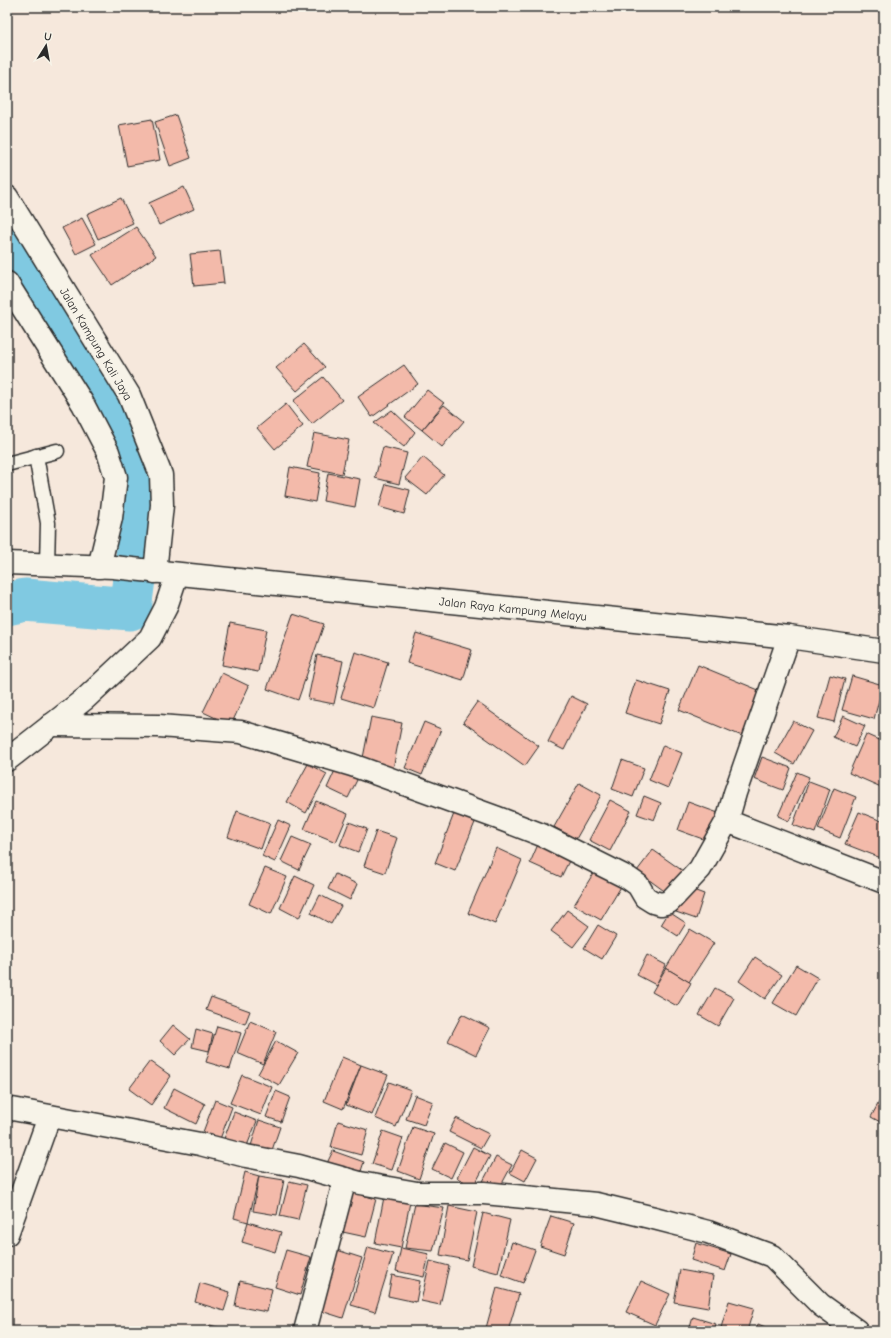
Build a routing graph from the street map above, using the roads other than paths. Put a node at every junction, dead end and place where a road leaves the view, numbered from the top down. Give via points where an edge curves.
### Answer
1 (7, 197) edge
2 (7, 283) edge
3 (57, 451) dead end
4 (36, 456) junction
5 (7, 464) edge
6 (7, 563) edge
7 (47, 565) junction
8 (106, 567) junction
9 (149, 572) junction
10 (177, 574) junction
11 (789, 637) junction
12 (884, 651) edge
13 (51, 725) junction
14 (7, 760) edge
15 (727, 821) junction
16 (884, 882) edge
17 (7, 1108) edge
18 (49, 1116) junction
19 (345, 1179) junction
20 (7, 1234) edge
21 (305, 1331) edge
22 (857, 1331) edge

1 - 9 street, Jalan Kampung Kali Jaya via 128,395 161,475 162,505
2 - 8 street via 83,404 108,452 116,477
3 - 4 lane
4 - 5 lane
4 - 7 lane via 48,523
6 - 7 street, Jalan Raya Kampung Melayu
7 - 8 street, Jalan Raya Kampung Melayu
8 - 9 street, Jalan Raya Kampung Melayu
9 - 10 street, Jalan Raya Kampung Melayu
10 - 11 street, Jalan Raya Kampung Melayu
10 - 13 street via 166,606 150,638 86,698
11 - 12 street, Jalan Raya Kampung Melayu
11 - 15 street
13 - 14 street
13 - 15 street via 160,726 241,732 352,765 542,835 628,878 638,885 646,897 661,904 669,902 700,869
15 - 16 street
17 - 18 street
18 - 19 street via 200,1144
18 - 20 street
19 - 21 street
19 - 22 street via 417,1192 484,1193 596,1204 708,1232 772,1256 821,1305

